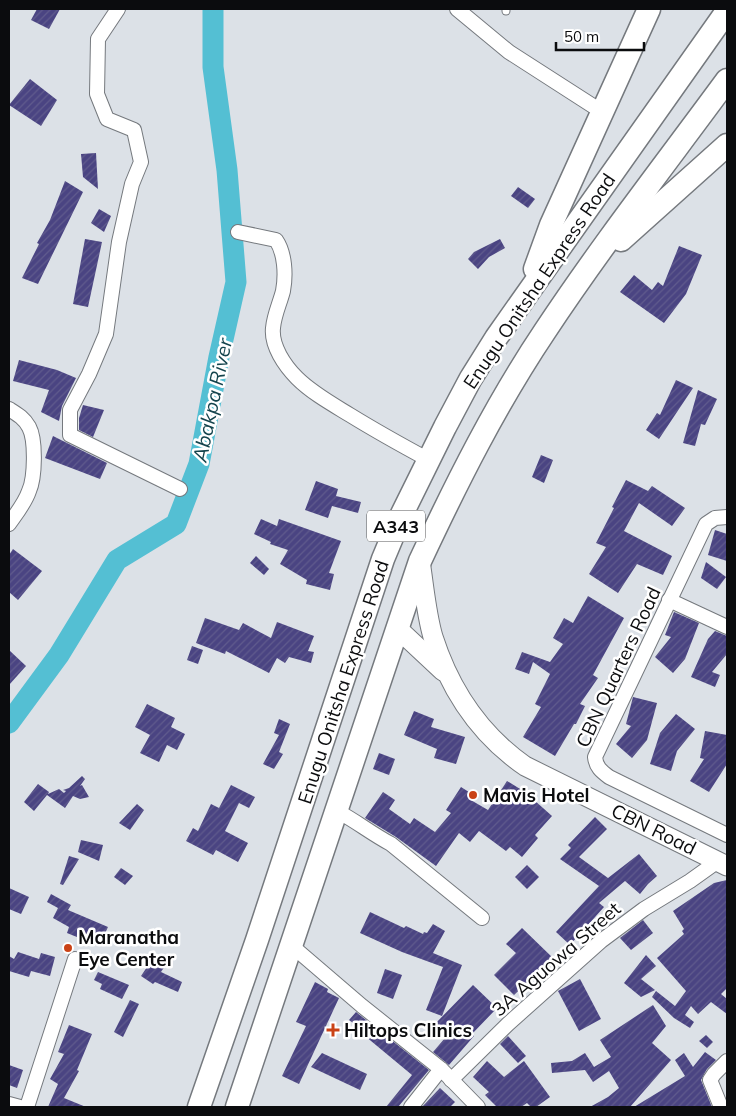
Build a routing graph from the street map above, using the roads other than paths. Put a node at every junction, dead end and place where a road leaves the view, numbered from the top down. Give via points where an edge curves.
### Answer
1 (118, 9) edge
2 (457, 9) edge
3 (649, 9) edge
4 (727, 12) edge
5 (727, 80) edge
6 (593, 106) dead end
7 (727, 144) edge
8 (238, 232) dead end
9 (580, 279) junction
10 (526, 294) junction
11 (9, 409) edge
12 (430, 460) junction
13 (180, 489) dead end
14 (727, 517) edge
15 (9, 524) edge
16 (420, 561) junction
17 (669, 600) junction
18 (727, 627) edge
19 (397, 628) junction
20 (448, 676) junction
21 (337, 811) junction
22 (727, 835) edge
23 (722, 863) edge
24 (482, 918) dead end
25 (292, 946) junction
26 (75, 960) dead end
27 (727, 1061) edge
28 (441, 1070) junction
29 (451, 1080) junction
30 (9, 1104) edge
31 (20, 1107) edge
32 (27, 1107) edge
33 (199, 1107) edge
34 (237, 1107) edge
35 (411, 1107) edge
36 (478, 1107) edge
37 (721, 1107) edge

1 - 13 street via 98,39 97,94 106,119 134,130 141,162 132,184 119,242 106,334 70,410 70,435
2 - 6 street via 508,52
3 - 10 highway via 551,225
4 - 10 highway, Enugu Onitsha Express Road / A343
5 - 9 highway, Enugu Onitsha Express Road / A343
7 - 9 highway
8 - 12 street via 276,240 280,246 283,290 273,334 279,353 296,378 314,393
9 - 16 highway, Enugu Onitsha Express Road / A343 via 479,440
10 - 12 highway, Enugu Onitsha Express Road / A343 via 471,378
11 - 15 street via 30,428 33,459 32,485
12 - 33 highway, Enugu Onitsha Express Road / A343 via 383,559
14 - 17 street, CBN Quarters Road via 716,518 706,524
16 - 19 highway, Enugu Onitsha Express Road / A343
16 - 20 main road, CBN Road via 433,636
17 - 18 street
17 - 22 street, CBN Quarters Road via 594,757 600,771 609,777
19 - 20 main road
19 - 21 highway, Enugu Onitsha Express Road / A343
20 - 23 main road, CBN Road via 485,732 525,766
21 - 24 street via 391,844
21 - 25 highway, Enugu Onitsha Express Road / A343
23 - 29 street, 3A Aguowa Street via 644,909 601,941
25 - 28 street
25 - 34 highway, Enugu Onitsha Express Road / A343
26 - 32 street
27 - 37 street via 710,1080
28 - 29 street
28 - 35 street
29 - 36 street
30 - 31 street

